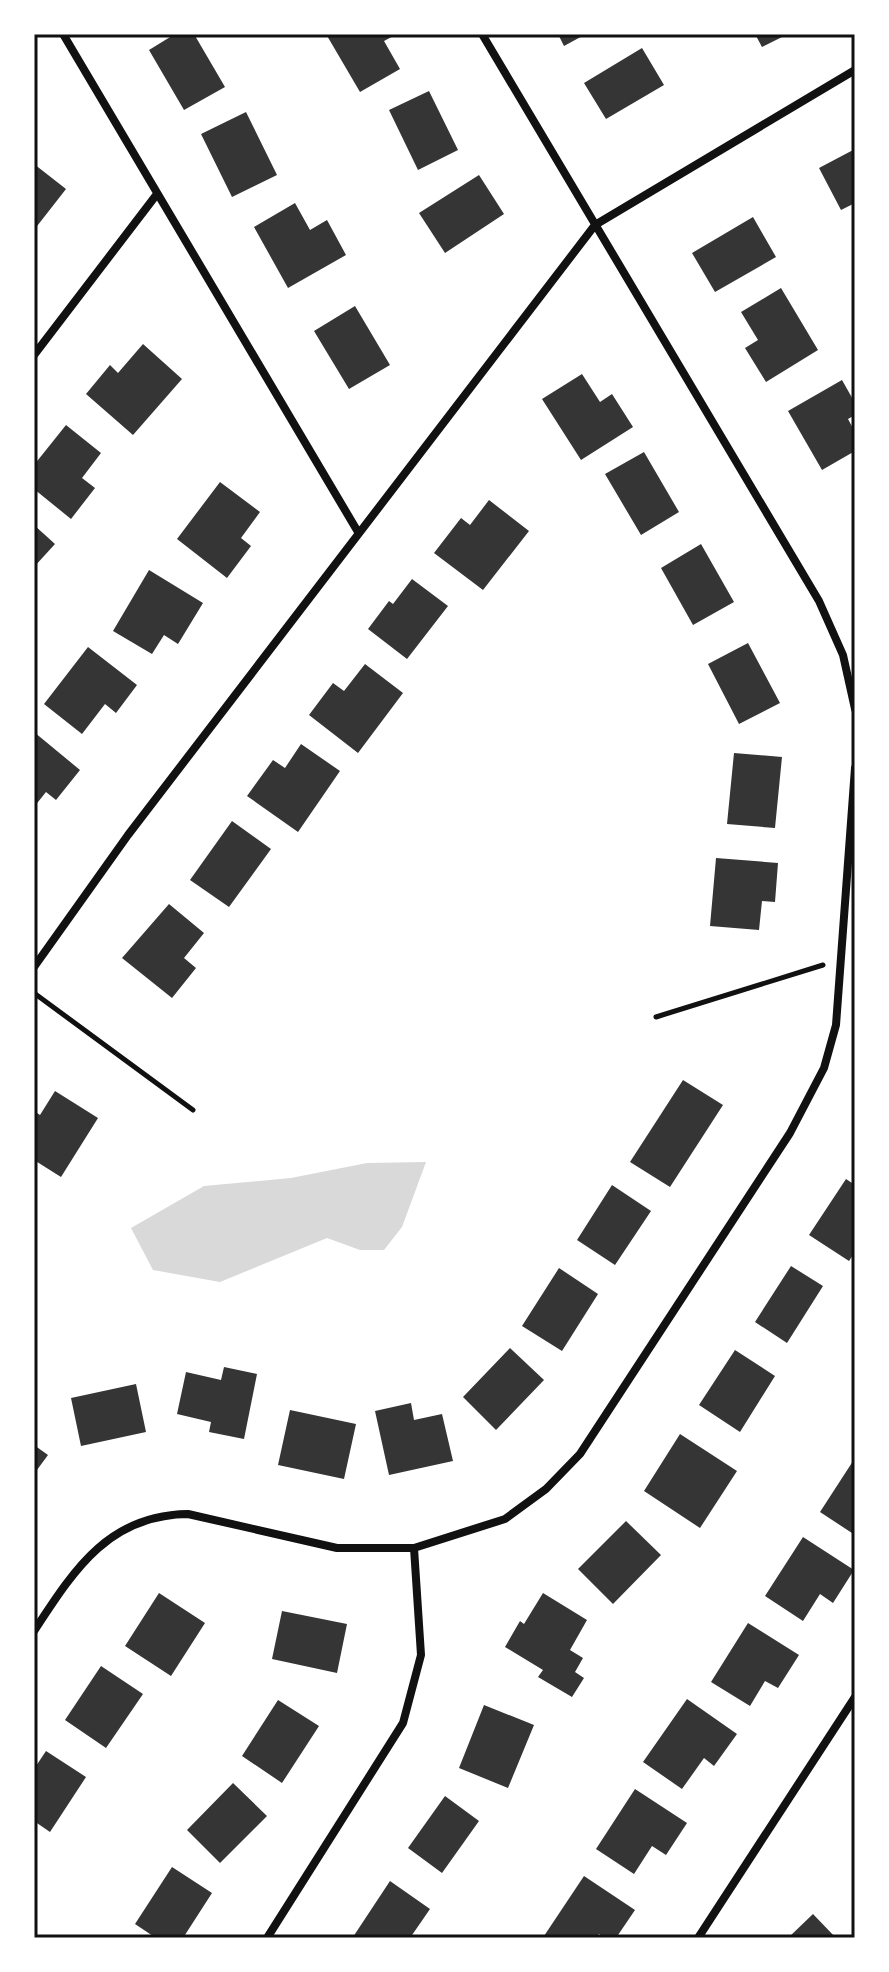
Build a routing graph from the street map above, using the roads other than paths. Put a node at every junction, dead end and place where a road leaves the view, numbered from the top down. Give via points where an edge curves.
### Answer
1 (63, 34) edge
2 (482, 34) edge
3 (855, 70) edge
4 (157, 194) junction
5 (595, 225) junction
6 (34, 355) edge
7 (358, 532) junction
8 (855, 709) edge
9 (855, 768) edge
10 (34, 967) edge
11 (414, 1548) junction
12 (34, 1631) edge
13 (855, 1697) edge
14 (267, 1938) edge
15 (698, 1938) edge

1 - 4 street
2 - 5 street
3 - 5 street
4 - 6 street
4 - 7 street
5 - 7 street
5 - 8 street via 819,601 843,655
7 - 10 street
9 - 11 street via 836,1025 824,1068 790,1133 580,1454 546,1489 505,1519
11 - 12 street via 337,1548 188,1514 165,1514 137,1521 100,1545
11 - 14 street via 421,1655 403,1723
13 - 15 street

